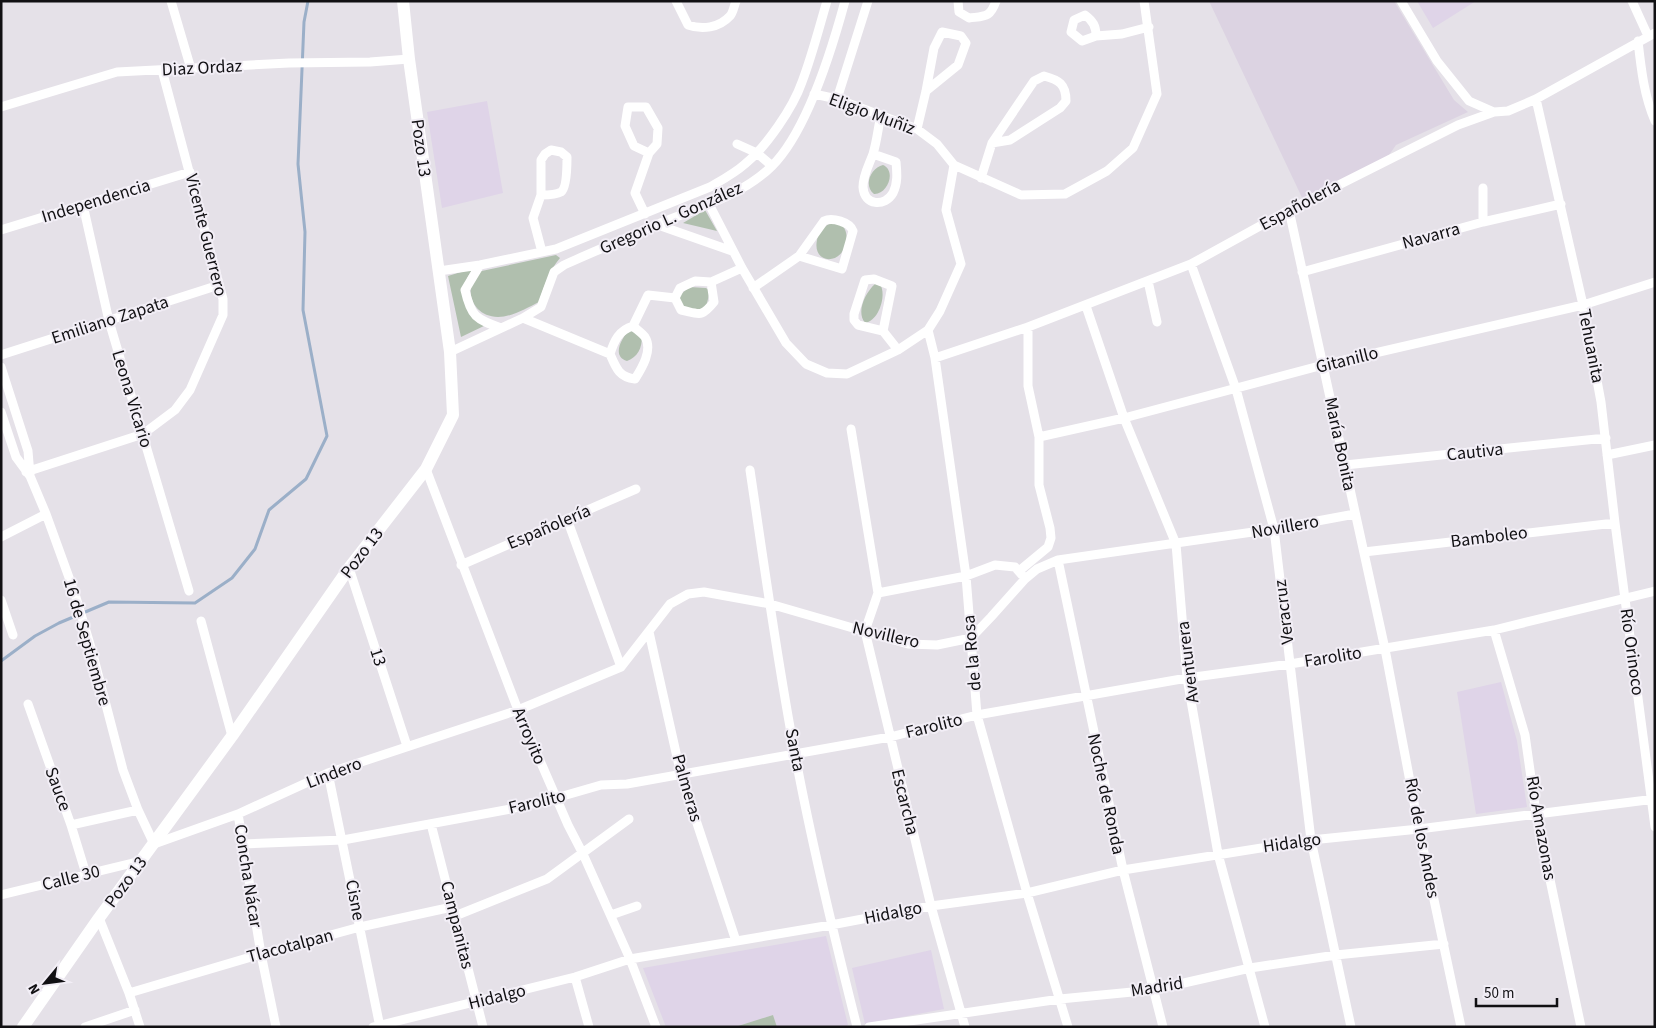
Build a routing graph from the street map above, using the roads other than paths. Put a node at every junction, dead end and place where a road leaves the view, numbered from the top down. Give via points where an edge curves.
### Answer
1 (170, 1) edge
2 (403, 1) edge
3 (676, 1) edge
4 (736, 1) edge
5 (827, 1) edge
6 (846, 1) edge
7 (868, 1) edge
8 (958, 1) edge
9 (996, 1) edge
10 (1144, 1) edge
11 (1401, 1) edge
12 (1632, 1) edge
13 (1149, 28) junction
14 (1651, 34) edge
15 (1096, 36) dead end
16 (1638, 41) junction
17 (409, 59) junction
18 (191, 69) junction
19 (162, 70) junction
20 (926, 91) junction
21 (814, 94) junction
22 (838, 99) junction
23 (1536, 100) junction
24 (1, 107) edge
25 (1494, 112) junction
26 (881, 115) junction
27 (1655, 121) edge
28 (917, 129) junction
29 (992, 143) junction
30 (737, 144) dead end
31 (649, 153) junction
32 (757, 153) junction
33 (873, 154) junction
34 (954, 165) junction
35 (772, 166) junction
36 (190, 172) junction
37 (981, 178) junction
38 (1483, 188) dead end
39 (541, 195) junction
40 (709, 204) junction
41 (1560, 204) junction
42 (83, 205) junction
43 (1288, 210) junction
44 (644, 214) junction
45 (1483, 222) junction
46 (658, 225) junction
47 (1, 230) edge
48 (556, 250) junction
49 (732, 251) junction
50 (542, 252) junction
51 (799, 256) junction
52 (1191, 264) junction
53 (480, 265) junction
54 (564, 265) junction
55 (742, 268) junction
56 (439, 271) junction
57 (1302, 272) junction
58 (1148, 281) junction
59 (711, 282) junction
60 (1655, 282) edge
61 (219, 285) junction
62 (753, 288) junction
63 (675, 298) junction
64 (1583, 305) junction
65 (1086, 306) junction
66 (524, 318) junction
67 (109, 321) junction
68 (1157, 322) dead end
69 (633, 326) junction
70 (1028, 327) junction
71 (501, 328) junction
72 (928, 330) junction
73 (882, 331) junction
74 (898, 350) junction
75 (450, 352) junction
76 (610, 354) junction
77 (1, 355) edge
78 (935, 358) junction
79 (1323, 365) junction
80 (1, 367) edge
81 (1236, 389) junction
82 (1, 412) edge
83 (1124, 418) junction
84 (851, 429) dead end
85 (143, 434) junction
86 (1039, 437) junction
87 (1606, 438) junction
88 (1655, 445) edge
89 (1608, 455) junction
90 (1345, 465) junction
91 (426, 469) junction
92 (750, 470) dead end
93 (29, 473) junction
94 (636, 489) dead end
95 (46, 514) junction
96 (1356, 514) junction
97 (567, 519) junction
98 (1614, 523) junction
99 (1274, 529) junction
100 (1, 537) edge
101 (1176, 544) junction
102 (1364, 552) junction
103 (1058, 560) junction
104 (461, 565) junction
105 (349, 568) junction
106 (1018, 571) junction
107 (966, 576) junction
108 (1025, 579) junction
109 (189, 591) dead end
110 (1655, 591) edge
111 (878, 593) junction
112 (1625, 597) junction
113 (1, 600) edge
114 (770, 604) junction
115 (201, 621) dead end
116 (1494, 630) junction
117 (865, 631) junction
118 (649, 632) junction
119 (13, 635) dead end
120 (971, 638) junction
121 (1385, 649) junction
122 (1290, 664) junction
123 (622, 667) junction
124 (1187, 678) junction
125 (1085, 696) junction
126 (28, 704) dead end
127 (518, 710) junction
128 (978, 715) junction
129 (232, 736) junction
130 (890, 737) junction
131 (407, 746) junction
132 (794, 754) junction
133 (328, 774) junction
134 (681, 775) junction
135 (556, 798) junction
136 (1653, 799) edge
137 (138, 810) junction
138 (1536, 813) junction
139 (238, 814) junction
140 (629, 818) dead end
141 (431, 824) junction
142 (71, 825) junction
143 (1655, 827) edge
144 (1419, 829) junction
145 (343, 840) junction
146 (1311, 840) junction
147 (154, 844) junction
148 (242, 844) junction
149 (583, 854) junction
150 (1218, 854) junction
151 (141, 860) junction
152 (1123, 870) junction
153 (86, 874) junction
154 (1027, 893) junction
155 (1, 895) edge
156 (637, 906) dead end
157 (930, 906) junction
158 (453, 912) junction
159 (611, 916) junction
160 (99, 918) junction
161 (831, 925) junction
162 (360, 927) junction
163 (736, 941) junction
164 (1444, 944) junction
165 (261, 954) junction
166 (1336, 954) junction
167 (630, 959) junction
168 (1250, 968) junction
169 (575, 977) junction
170 (1153, 990) junction
171 (129, 993) junction
172 (1060, 999) junction
173 (476, 1002) junction
174 (135, 1010) junction
175 (961, 1014) junction
176 (377, 1026) edge
177 (23, 1027) edge
178 (85, 1027) edge
179 (140, 1027) edge
180 (276, 1027) edge
181 (483, 1027) edge
182 (588, 1027) edge
183 (656, 1027) edge
184 (857, 1027) edge
185 (869, 1027) edge
186 (965, 1027) edge
187 (1068, 1027) edge
188 (1162, 1027) edge
189 (1265, 1027) edge
190 (1351, 1027) edge
191 (1461, 1027) edge
192 (1581, 1027) edge

1 - 18 street
2 - 17 main road, Pozo 13
3 - 4 street via 688,25 697,28 716,26 731,16
5 - 32 street, Gregorio L. González via 802,84 783,118
6 - 21 street, Gregorio L. González
7 - 22 street
8 - 9 street via 959,12 969,18 986,16
10 - 13 street, Eligio Muñiz
11 - 25 street via 1437,61 1469,101
12 - 14 street
13 - 15 street
13 - 37 street, Eligio Muñiz via 1157,94 1133,148 1107,171 1064,194 1020,195
14 - 16 street, Españolería
16 - 23 street, Españolería
16 - 27 street via 1649,109
17 - 18 street, Diaz Ordaz
17 - 56 main road, Pozo 13
18 - 19 street, Diaz Ordaz
19 - 24 street, Diaz Ordaz via 117,72
19 - 36 street, Vicente Guerrero
20 - 20 street via 958,65 966,43 961,36 942,32 934,48
20 - 28 street
21 - 22 street, Eligio Muñiz
21 - 35 street, Gregorio L. González via 793,139
22 - 26 street, Eligio Muñiz
23 - 25 street, Españolería
23 - 41 street, Tehuanita
25 - 43 street, Españolería via 1458,125
26 - 28 street, Eligio Muñiz
26 - 33 street
28 - 34 street, Eligio Muñiz via 937,144
29 - 29 street via 1010,140 1060,108 1066,101 1066,90 1056,79 1044,76 1034,81
29 - 37 street
30 - 32 street
31 - 31 street via 657,144 658,128 646,107 628,107 625,126 634,146
31 - 44 street via 635,193
32 - 35 street
32 - 44 street, Gregorio L. González via 710,187
33 - 33 street via 896,162 898,178 892,194 883,202 868,201 863,189 865,172
34 - 37 street, Eligio Muñiz
34 - 72 street via 946,210 961,264 940,312
35 - 40 street, Gregorio L. González via 749,185
36 - 42 street, Independencia
36 - 61 street, Vicente Guerrero
38 - 45 street
39 - 39 street via 556,194 564,188 567,157 561,152 551,150 541,160
39 - 50 street via 533,218
40 - 46 street, Gregorio L. González
40 - 49 street
41 - 45 street, Navarra
41 - 64 street, Tehuanita
42 - 47 street, Independencia
42 - 67 street, Leona Vicario
43 - 52 street, Españolería
43 - 57 street, María Bonita
44 - 48 street, Gregorio L. González
45 - 57 street, Navarra
46 - 49 street
46 - 54 street, Gregorio L. González
48 - 50 street, Gregorio L. González
48 - 54 street
49 - 55 street
50 - 53 street, Gregorio L. González
51 - 51 street via 842,269 853,231 850,224 824,221
51 - 62 street
52 - 58 street, Españolería
52 - 81 street, Veracruz
53 - 56 street, Gregorio L. González
53 - 71 street via 465,290 469,306 480,321
54 - 66 street, Gregorio L. González via 554,272 541,307
55 - 59 street
55 - 62 street
56 - 75 main road, Pozo 13
57 - 79 street, María Bonita
58 - 65 street, Españolería
58 - 68 street
59 - 63 street via 695,281 680,288
59 - 63 street via 714,302 705,313 681,310
60 - 64 street, Gitanillo
61 - 67 street, Emiliano Zapata
61 - 85 street, Vicente Guerrero via 223,315 190,390 175,410
62 - 74 street via 786,343 806,364 827,374 847,374
63 - 69 street via 648,295
64 - 79 street, Gitanillo
64 - 87 street, Tehuanita
65 - 70 street, Españolería
65 - 83 street, Aventurera
66 - 71 street, Gregorio L. González
66 - 76 street
67 - 77 street, Emiliano Zapata
67 - 85 street, Leona Vicario
69 - 76 street via 625,328 614,340
69 - 76 street via 645,337 649,349 635,379 626,378
70 - 78 street, Españolería
70 - 86 street via 1028,386
71 - 75 street, Gregorio L. González
72 - 74 street
72 - 78 street, de la Rosa
73 - 73 street via 892,286 874,279 865,280 854,320 858,326
73 - 74 street
75 - 91 main road, Pozo 13 via 453,415
78 - 107 street, de la Rosa
79 - 81 street, Gitanillo
79 - 90 street, María Bonita
80 - 93 street, 16 de Septiembre via 28,452
81 - 83 street, Gitanillo
81 - 99 street, Veracruz
82 - 93 street, 16 de Septiembre via 16,457
83 - 86 street, Gitanillo
83 - 101 street, Aventurera
84 - 111 street
85 - 93 street, Vicente Guerrero
85 - 109 street, Leona Vicario
86 - 106 street via 1039,485 1051,538 1048,547
87 - 89 street, Tehuanita
87 - 90 street, Cautiva
88 - 89 street
89 - 98 street, Tehuanita
90 - 96 street, María Bonita
91 - 104 street, Arroyito
91 - 105 main road, Pozo 13
92 - 114 street, Santa
93 - 95 street, 16 de Septiembre
94 - 97 street, Españolería
95 - 100 street
95 - 137 street, 16 de Septiembre via 75,594 123,770
96 - 99 street, Novillero
96 - 102 street, María Bonita
97 - 104 street, Españolería
97 - 123 street
98 - 102 street, Bamboleo
98 - 112 street, Tehuanita
99 - 101 street, Novillero
99 - 122 street, Veracruz
101 - 103 street, Novillero
101 - 124 street, Aventurera
102 - 121 street, María Bonita
103 - 108 street, Novillero via 1037,569
103 - 125 street, Noche de Ronda
104 - 127 street, Arroyito
105 - 129 main road, Pozo 13
105 - 131 street, 13
106 - 107 street via 1015,567 995,565
106 - 108 street
107 - 111 street
107 - 120 street, de la Rosa
108 - 120 street, Novillero
110 - 112 street, Farolito
111 - 117 street
112 - 116 street, Farolito
112 - 136 street, Río Orinoco
113 - 119 street
114 - 117 street, Novillero
114 - 118 street, Novillero via 704,592 688,594 670,604
114 - 132 street, Santa
115 - 129 street
116 - 121 street, Farolito
116 - 138 street, Río Amazonas via 1525,735
117 - 120 street, Novillero via 908,644 938,645
117 - 130 street, Escarcha
118 - 123 street, Novillero
118 - 134 street, Palmeras
120 - 128 street, de la Rosa
121 - 122 street, Farolito
121 - 144 street, Río de los Andes
122 - 124 street, Farolito
122 - 146 street, Veracruz
123 - 127 street, Novillero
124 - 125 street, Farolito
124 - 150 street, Aventurera
125 - 128 street, Farolito
125 - 152 street, Noche de Ronda
126 - 142 street, Sauce
127 - 131 street, Lindero
127 - 135 street, Arroyito
128 - 130 street, Farolito
128 - 154 street, de la Rosa
129 - 147 main road, Pozo 13
130 - 132 street, Farolito
130 - 157 street, Escarcha
131 - 133 street, Lindero
132 - 134 street, Farolito
132 - 161 street, Santa
133 - 139 street, Lindero
133 - 145 street, Cisne
134 - 135 street, Farolito via 601,785
134 - 163 street, Palmeras
135 - 141 street, Farolito
135 - 149 street, Arroyito
136 - 138 street, Hidalgo
136 - 143 street, Río Orinoco
137 - 142 street
137 - 147 street, 16 de Septiembre
138 - 144 street, Hidalgo
138 - 192 street, Río Amazonas
139 - 147 street, Lindero
139 - 148 street, Concha Nácar
140 - 149 street, Tlacotalpan
141 - 145 street, Farolito
141 - 158 street, Campanitas
142 - 153 street, Sauce
144 - 146 street, Hidalgo
144 - 164 street, Río de los Andes
145 - 148 street, Farolito
145 - 162 street, Cisne
146 - 150 street, Hidalgo
146 - 166 street, Veracruz
147 - 151 main road, Pozo 13
148 - 165 street, Concha Nácar
149 - 158 street, Tlacotalpan via 548,880
149 - 159 street, Arroyito
150 - 152 street, Hidalgo
150 - 168 street, Aventurera
151 - 153 street, Calle 30
151 - 160 main road, Pozo 13
152 - 154 street, Hidalgo
152 - 170 street, Noche de Ronda
153 - 155 street, Calle 30
154 - 157 street, Hidalgo
154 - 172 street, de la Rosa
156 - 159 street
157 - 161 street, Hidalgo
157 - 175 street, Escarcha
158 - 162 street, Tlacotalpan
158 - 173 street, Campanitas
159 - 167 street, Arroyito
160 - 171 street
160 - 177 main road, Pozo 13
161 - 163 street, Hidalgo
161 - 184 street, Santa
162 - 165 street, Tlacotalpan
162 - 176 street, Cisne
163 - 167 street, Hidalgo
164 - 166 street, Madrid
164 - 191 street, Río de los Andes
165 - 171 street, Tlacotalpan
165 - 180 street, Concha Nácar
166 - 168 street, Madrid
166 - 190 street, Veracruz
167 - 169 street, Hidalgo
167 - 183 street, Arroyito
168 - 170 street, Madrid
168 - 189 street, Aventurera
169 - 173 street, Hidalgo
169 - 182 street
170 - 172 street, Madrid
170 - 188 street, Noche de Ronda
171 - 174 street
172 - 175 street, Madrid
172 - 187 street, de la Rosa
173 - 176 street, Hidalgo
173 - 181 street, Campanitas
174 - 178 street
174 - 179 street
175 - 185 street, Madrid
175 - 186 street, Escarcha

